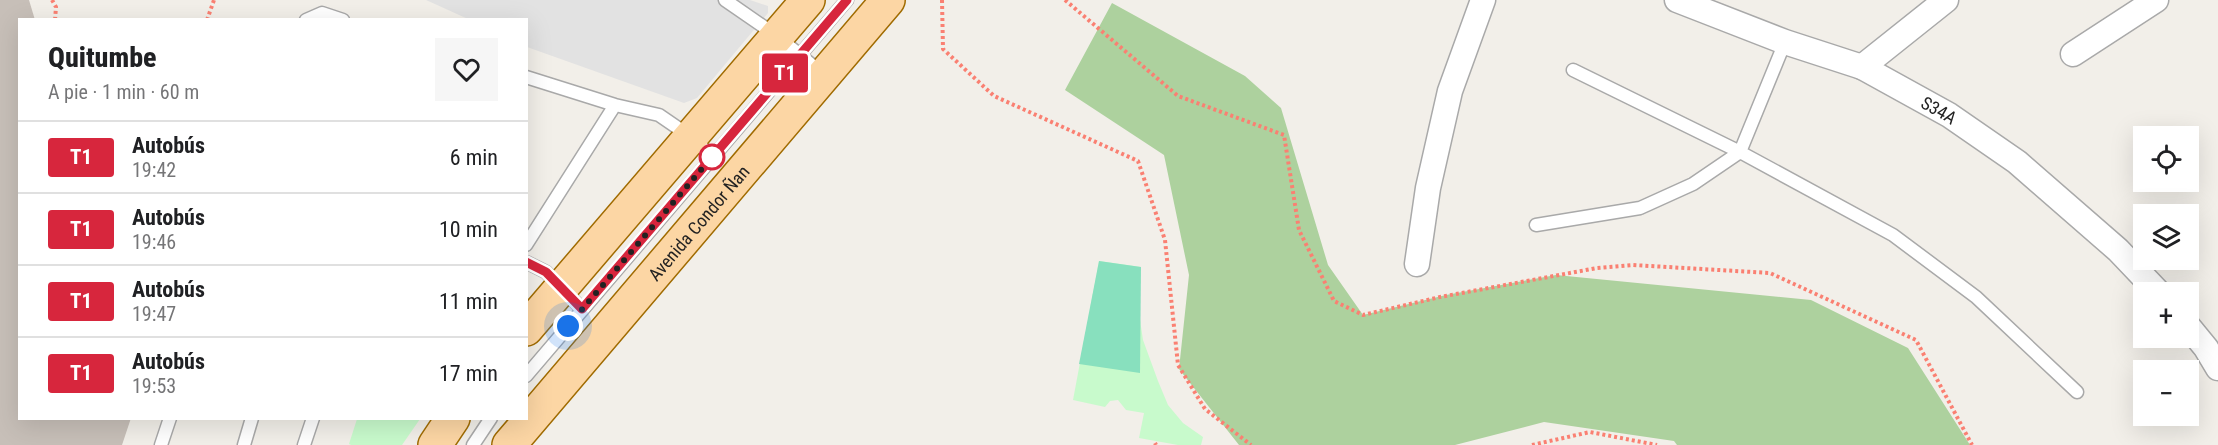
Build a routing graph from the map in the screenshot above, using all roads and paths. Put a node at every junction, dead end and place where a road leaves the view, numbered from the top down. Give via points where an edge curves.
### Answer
1 (52, 0) edge
2 (214, 0) edge
3 (725, 0) edge
4 (808, 0) edge
5 (847, 0) edge
6 (888, 0) edge
7 (942, 0) edge
8 (1065, 0) edge
9 (1483, 0) edge
10 (1677, 0) edge
11 (1946, 0) edge
12 (2156, 0) edge
13 (55, 18) edge
14 (208, 18) edge
15 (311, 18) edge
16 (337, 18) edge
17 (1785, 42) junction
18 (2073, 54) dead end
19 (800, 56) junction
20 (1862, 67) junction
21 (1573, 70) dead end
22 (528, 78) edge
23 (615, 105) junction
24 (702, 147) junction
25 (1740, 152) junction
26 (1536, 225) dead end
27 (528, 241) edge
28 (528, 263) edge
29 (1417, 264) dead end
30 (2148, 282) edge
31 (572, 299) junction
32 (528, 328) edge
33 (2199, 337) edge
34 (2214, 352) edge
35 (528, 373) edge
36 (2077, 392) dead end
37 (169, 420) edge
38 (251, 420) edge
39 (312, 420) edge
40 (452, 420) edge
41 (490, 420) edge
42 (528, 420) edge
43 (528, 420) edge
44 (161, 445) edge
45 (244, 445) edge
46 (304, 445) edge
47 (435, 445) edge
48 (473, 445) edge
49 (509, 445) edge
50 (1251, 445) edge
51 (1532, 445) edge
52 (1657, 445) edge
53 (1972, 445) edge

1 - 13 path
2 - 14 path
3 - 19 lane
4 - 19 main road, Avenida Condor Ñan
5 - 19 lane
6 - 19 main road, Avenida Condor Ñan
7 - 50 path via 943,49 994,96 1138,161 1165,240 1178,365 1205,409
8 - 53 path via 1178,96 1284,135 1299,230 1334,301 1363,315 1440,297 1633,265 1770,273 1916,340
9 - 29 street via 1450,91 1428,188
10 - 17 street, S34A
11 - 20 street
12 - 18 street
15 - 16 lane via 322,13
17 - 20 street, S34A
17 - 25 lane
19 - 24 main road, Avenida Condor Ñan
19 - 43 main road, Avenida Condor Ñan
20 - 30 street, S34A via 1949,115 2017,162 2118,250
21 - 25 lane
22 - 23 lane
23 - 24 lane via 658,115
23 - 27 lane
24 - 31 main road, Avenida Condor Ñan
25 - 26 lane via 1694,184 1640,208
25 - 36 lane via 1893,235 1976,297
28 - 31 lane via 546,272
31 - 32 main road, Avenida Condor Ñan
31 - 35 lane
33 - 34 street
37 - 44 lane
38 - 45 lane
39 - 46 lane
40 - 47 main road
41 - 48 lane
42 - 49 main road, Avenida Condor Ñan
51 - 52 path via 1590,432

